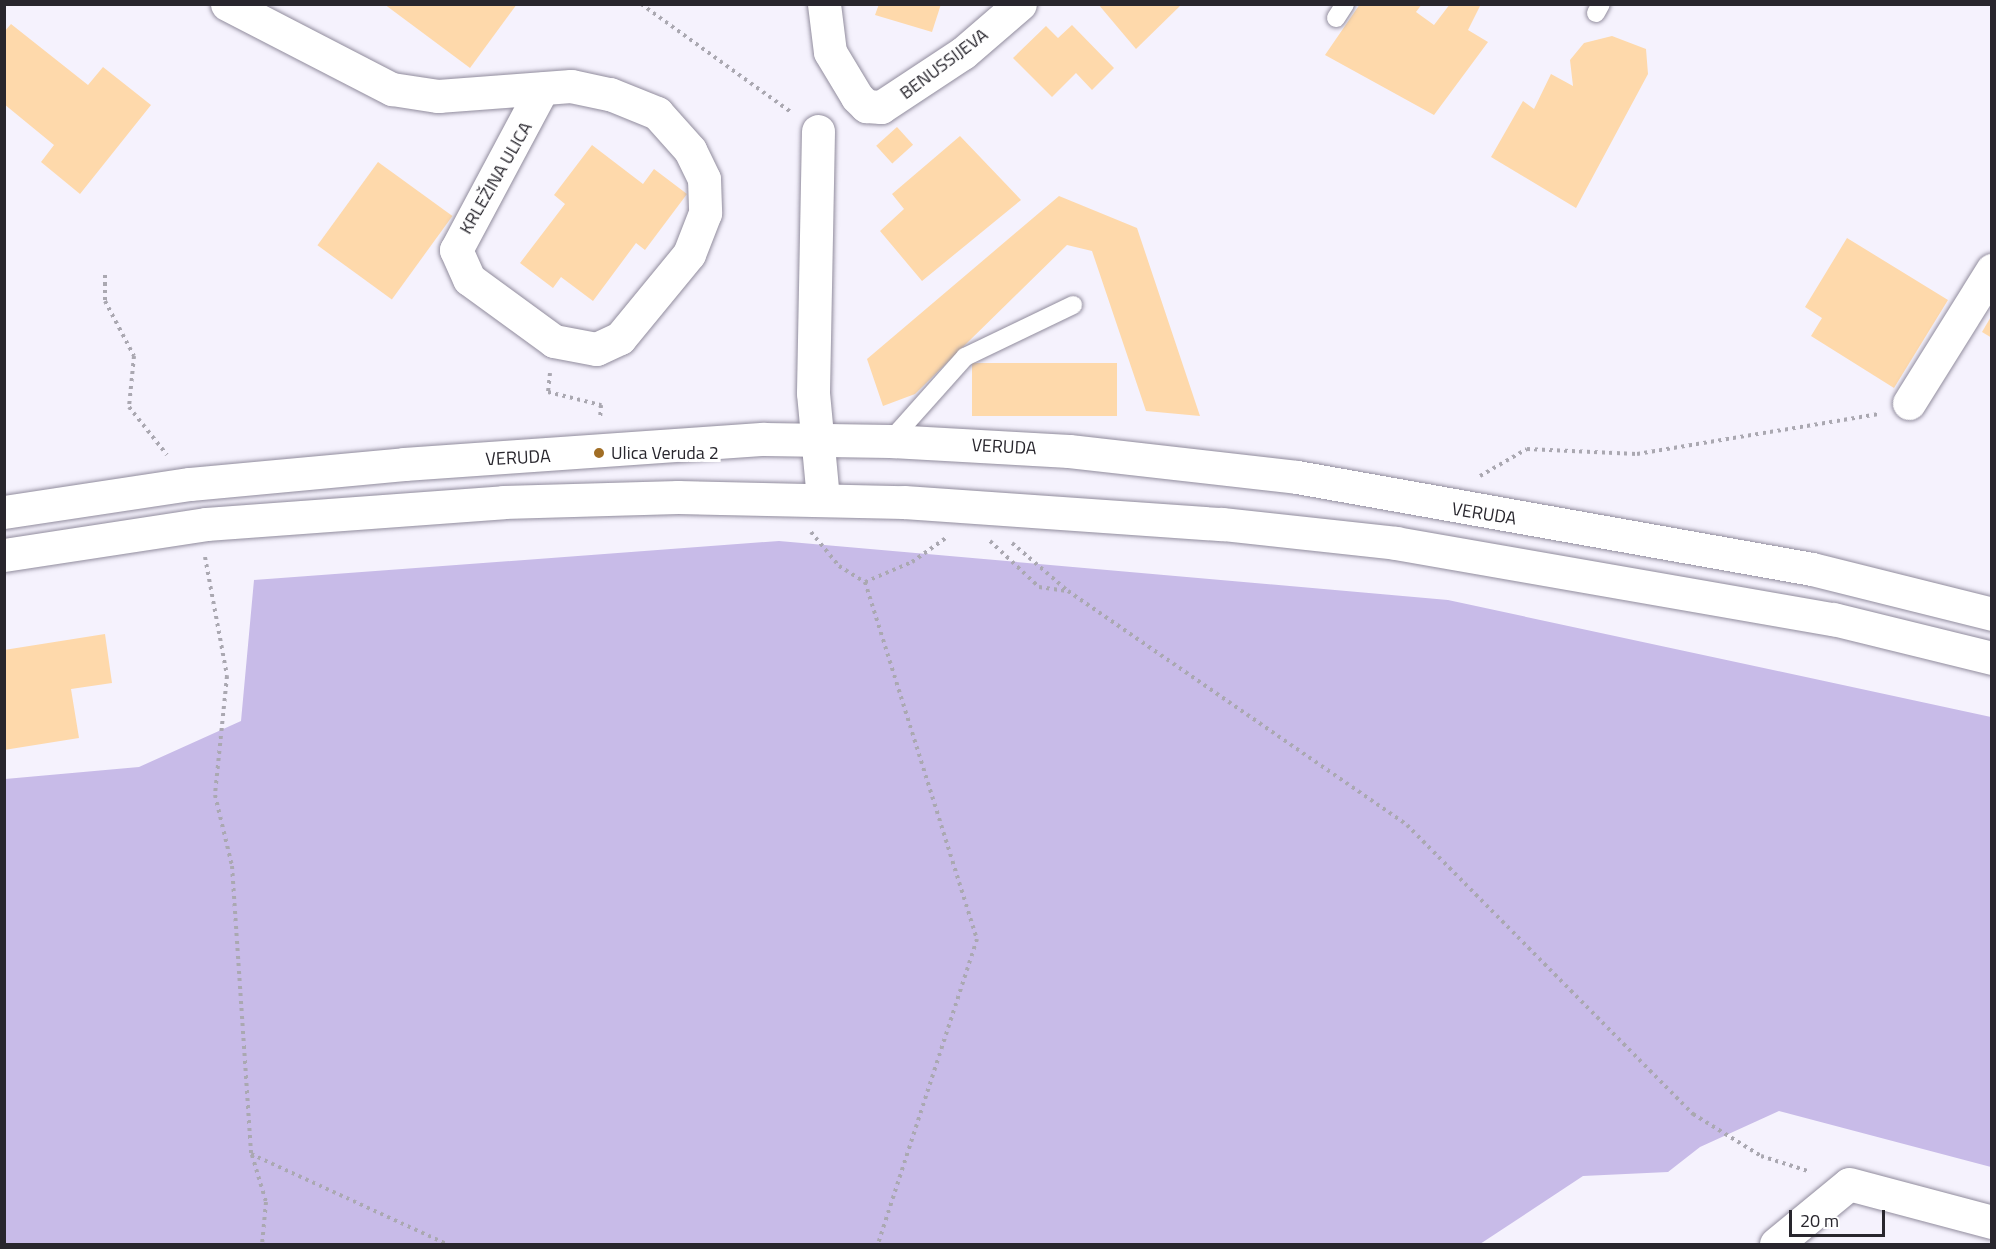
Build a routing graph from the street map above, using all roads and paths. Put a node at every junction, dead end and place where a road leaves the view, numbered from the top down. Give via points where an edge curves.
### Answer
1 (227, 4) edge
2 (641, 4) edge
3 (824, 4) edge
4 (1020, 4) edge
5 (542, 89) junction
6 (818, 131) joint
7 (1992, 270) edge
8 (105, 275) dead end
9 (1073, 305) dead end
10 (554, 341) junction
11 (1909, 403) joint
12 (818, 440) junction
13 (890, 441) junction
14 (599, 453) junction
15 (190, 484) junction
16 (812, 499) junction
17 (1430, 505) junction
18 (4, 512) edge
19 (978, 514) junction
20 (206, 524) junction
21 (4, 555) edge
22 (865, 582) junction
23 (1068, 591) junction
24 (1992, 614) edge
25 (1992, 658) edge
26 (251, 1154) junction
27 (1849, 1184) junction
28 (1992, 1222) edge
29 (262, 1245) edge
30 (447, 1245) edge
31 (878, 1245) edge
32 (1776, 1245) edge

1 - 5 main road, KRLEŽINA ULICA via 392,89 438,96
2 - 6 path
3 - 4 main road, BENUSSIJEVA via 830,52 857,97 867,106 880,107 963,53
5 - 10 main road, KRLEŽINA ULICA via 456,250 470,279
5 - 10 main road, KRLEŽINA ULICA via 571,86 610,94 657,113 690,150 704,179 705,213 689,254 620,338 596,349
6 - 12 main road via 813,393
7 - 11 main road
8 - 15 path via 105,301 134,356 129,407
9 - 13 lane via 964,357
10 - 14 path via 548,392 601,405
11 - 17 path via 1862,420 1637,454 1527,449
12 - 13 main road, VERUDA
12 - 14 main road, VERUDA
12 - 16 main road
13 - 17 main road, VERUDA via 1070,451 1297,477
14 - 15 main road, VERUDA
15 - 18 main road, VERUDA
16 - 19 main road
16 - 20 main road via 503,502
16 - 22 path via 811,533 839,566
17 - 24 main road, VERUDA via 1812,569
19 - 22 path via 944,541
19 - 23 path
19 - 23 path via 991,546 1039,587
19 - 25 main road via 1396,543 1833,619
20 - 21 main road
20 - 26 path via 203,549 228,676 215,795 232,866
22 - 31 path via 977,939
23 - 27 path via 1407,825 1693,1114 1761,1156
26 - 29 path via 266,1202
26 - 30 path
27 - 28 main road
27 - 32 main road

